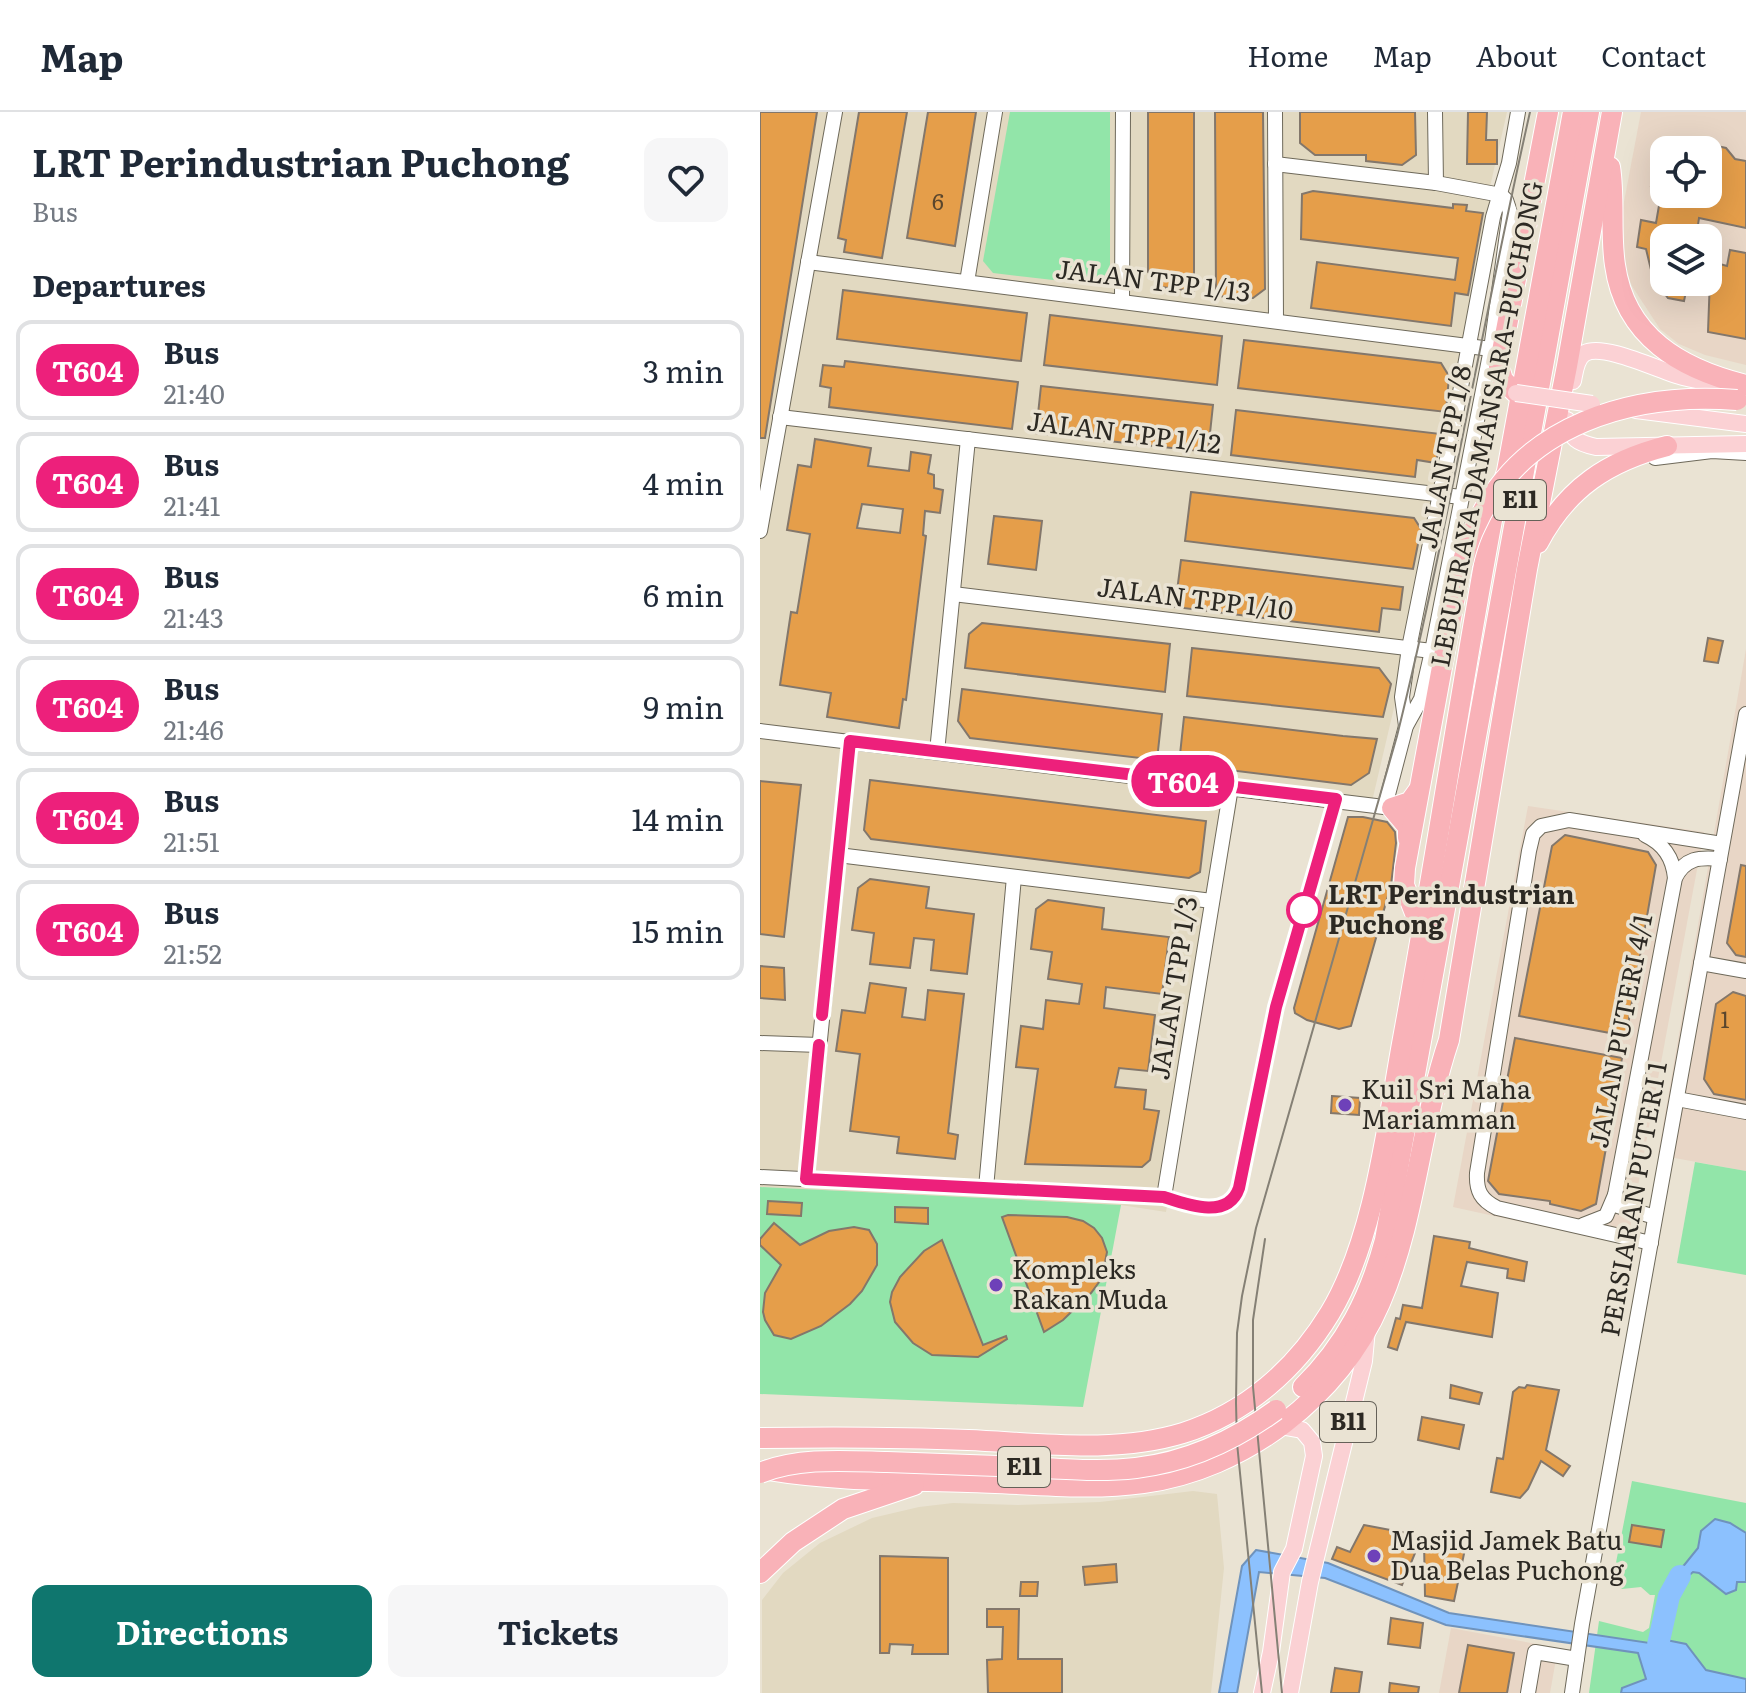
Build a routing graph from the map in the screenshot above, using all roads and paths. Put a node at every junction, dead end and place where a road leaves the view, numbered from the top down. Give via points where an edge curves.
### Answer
1 (835, 112) edge
2 (995, 112) edge
3 (1123, 112) edge
4 (1275, 112) edge
5 (1435, 112) edge
6 (1518, 112) edge
7 (1548, 112) edge
8 (1573, 112) edge
9 (1589, 112) edge
10 (1612, 112) edge
11 (1604, 157) junction
12 (1275, 164) junction
13 (1436, 183) junction
14 (1501, 195) junction
15 (808, 262) junction
16 (967, 282) junction
17 (1122, 301) junction
18 (1276, 321) junction
19 (1467, 345) junction
20 (1491, 349) junction
21 (1746, 385) edge
22 (1746, 391) edge
23 (1516, 393) joint
24 (1746, 401) edge
25 (780, 417) junction
26 (1746, 424) edge
27 (968, 439) junction
28 (1746, 444) edge
29 (1667, 446) junction
30 (1746, 453) edge
31 (1603, 470) junction
32 (1440, 494) junction
33 (1461, 497) junction
34 (760, 531) edge
35 (1527, 569) junction
36 (953, 594) junction
37 (1409, 648) junction
38 (1432, 651) junction
39 (1746, 714) edge
40 (1406, 726) junction
41 (760, 731) edge
42 (850, 741) junction
43 (937, 752) junction
44 (1231, 787) junction
45 (1418, 791) junction
46 (1388, 807) junction
47 (1638, 831) junction
48 (1408, 849) junction
49 (1721, 852) junction
50 (838, 855) junction
51 (1014, 877) junction
52 (1675, 878) junction
53 (1450, 887) junction
54 (1212, 901) junction
55 (1423, 932) junction
56 (1701, 963) junction
57 (1746, 971) edge
58 (760, 1043) edge
59 (819, 1045) junction
60 (1436, 1078) junction
61 (1677, 1099) junction
62 (1746, 1112) edge
63 (760, 1177) edge
64 (806, 1179) junction
65 (986, 1188) junction
66 (1615, 1195) junction
67 (1655, 1217) junction
68 (1579, 1226) junction
69 (1651, 1243) junction
70 (1367, 1329) junction
71 (1278, 1418) junction
72 (760, 1438) edge
73 (760, 1471) edge
74 (923, 1481) junction
75 (760, 1573) edge
76 (1578, 1654) junction
77 (1262, 1693) edge
78 (1290, 1693) edge
79 (1528, 1693) edge
80 (1572, 1693) edge

1 - 15 street
2 - 16 street
3 - 17 street
4 - 12 street
5 - 13 street
6 - 14 street
7 - 23 highway via 1499,367
8 - 55 highway, LEBUHRAYA DAMANSARA–PUCHONG / E11 via 1507,471 1492,520
9 - 53 highway, LEBUHRAYA DAMANSARA–PUCHONG / E11
10 - 11 highway
11 - 21 highway via 1610,169 1615,266 1629,308 1653,341 1673,357
11 - 35 highway
12 - 13 street
12 - 18 street
13 - 14 street
14 - 19 street, JALAN TPP 1/8
14 - 20 street, JALAN TPP 1/8 via 1510,212
15 - 16 street, JALAN TPP 1/13
15 - 25 street
16 - 17 street, JALAN TPP 1/13
17 - 18 street, JALAN TPP 1/13
18 - 19 street, JALAN TPP 1/13
19 - 20 street, JALAN TPP 1/13
19 - 32 street, JALAN TPP 1/8
20 - 33 street, JALAN TPP 1/8
22 - 29 main road via 1607,353 1583,354 1567,416 1570,435 1596,447
23 - 26 main road, bridge
24 - 45 highway, bridge via 1703,397 1643,402 1582,422 1534,451 1499,486 1474,528 1456,591
25 - 27 street, JALAN TPP 1/12
25 - 34 street
27 - 32 street, JALAN TPP 1/12
27 - 36 street
28 - 29 main road
29 - 31 highway
30 - 31 street via 1679,454
31 - 35 highway via 1566,500
32 - 33 street, JALAN TPP 1/12
32 - 37 street, JALAN TPP 1/8
33 - 38 street, JALAN TPP 1/8
35 - 60 highway via 1449,1040
36 - 37 street, JALAN TPP 1/10
36 - 43 street
37 - 38 street, JALAN TPP 1/10
37 - 40 street, JALAN TPP 1/8 via 1402,697
38 - 40 street, JALAN TPP 1/8 via 1421,699
39 - 49 street, PERSIARAN PUTERI 1
40 - 46 street, JALAN TPP 1/8
41 - 42 street
42 - 43 street
42 - 50 street
43 - 44 street
44 - 46 street
44 - 54 street, JALAN TPP 1/3
45 - 46 highway via 1410,802
45 - 48 highway
46 - 48 highway via 1408,827
47 - 49 street
47 - 52 street via 1666,849
47 - 68 street via 1569,820 1541,826 1533,834 1477,1173 1482,1198 1497,1208
48 - 55 highway via 1404,885
49 - 52 street via 1693,859
49 - 56 street, PERSIARAN PUTERI 1
50 - 51 street
50 - 59 street
51 - 54 street
51 - 65 street
52 - 66 street, JALAN PUTERI 4/1
53 - 60 highway, E11 via 1457,910 1437,1037
53 - 71 highway, LEBUHRAYA DAMANSARA–PUCHONG / E11 via 1377,1271 1336,1350
54 - 65 street, JALAN TPP 1/3 via 1164,1197
55 - 72 highway, LEBUHRAYA DAMANSARA–PUCHONG / E11 via 1380,1163 1351,1268 1312,1340 1264,1391 1191,1429 1134,1443
56 - 57 street
56 - 61 street, PERSIARAN PUTERI 1
58 - 59 street
59 - 64 street
60 - 70 highway, E11 via 1399,1247
61 - 62 street
61 - 67 street, PERSIARAN PUTERI 1
63 - 64 street
64 - 65 street
66 - 67 street via 1622,1210
66 - 68 street via 1606,1216
67 - 69 street, PERSIARAN PUTERI 1
68 - 69 street
69 - 76 street, PERSIARAN PUTERI 1
70 - 71 highway, E11 via 1336,1373
70 - 78 main road, B11
71 - 73 highway, LEBUHRAYA DAMANSARA–PUCHONG / E11, bridge via 1208,1449 1136,1468 818,1462
71 - 74 highway, E11 via 1218,1462 1142,1484
71 - 77 main road, B11 via 1302,1430 1313,1450 1295,1544 1281,1578
73 - 74 highway, E11
74 - 75 highway via 843,1509 793,1542
76 - 79 street via 1535,1652
76 - 80 street, PERSIARAN PUTERI 1

